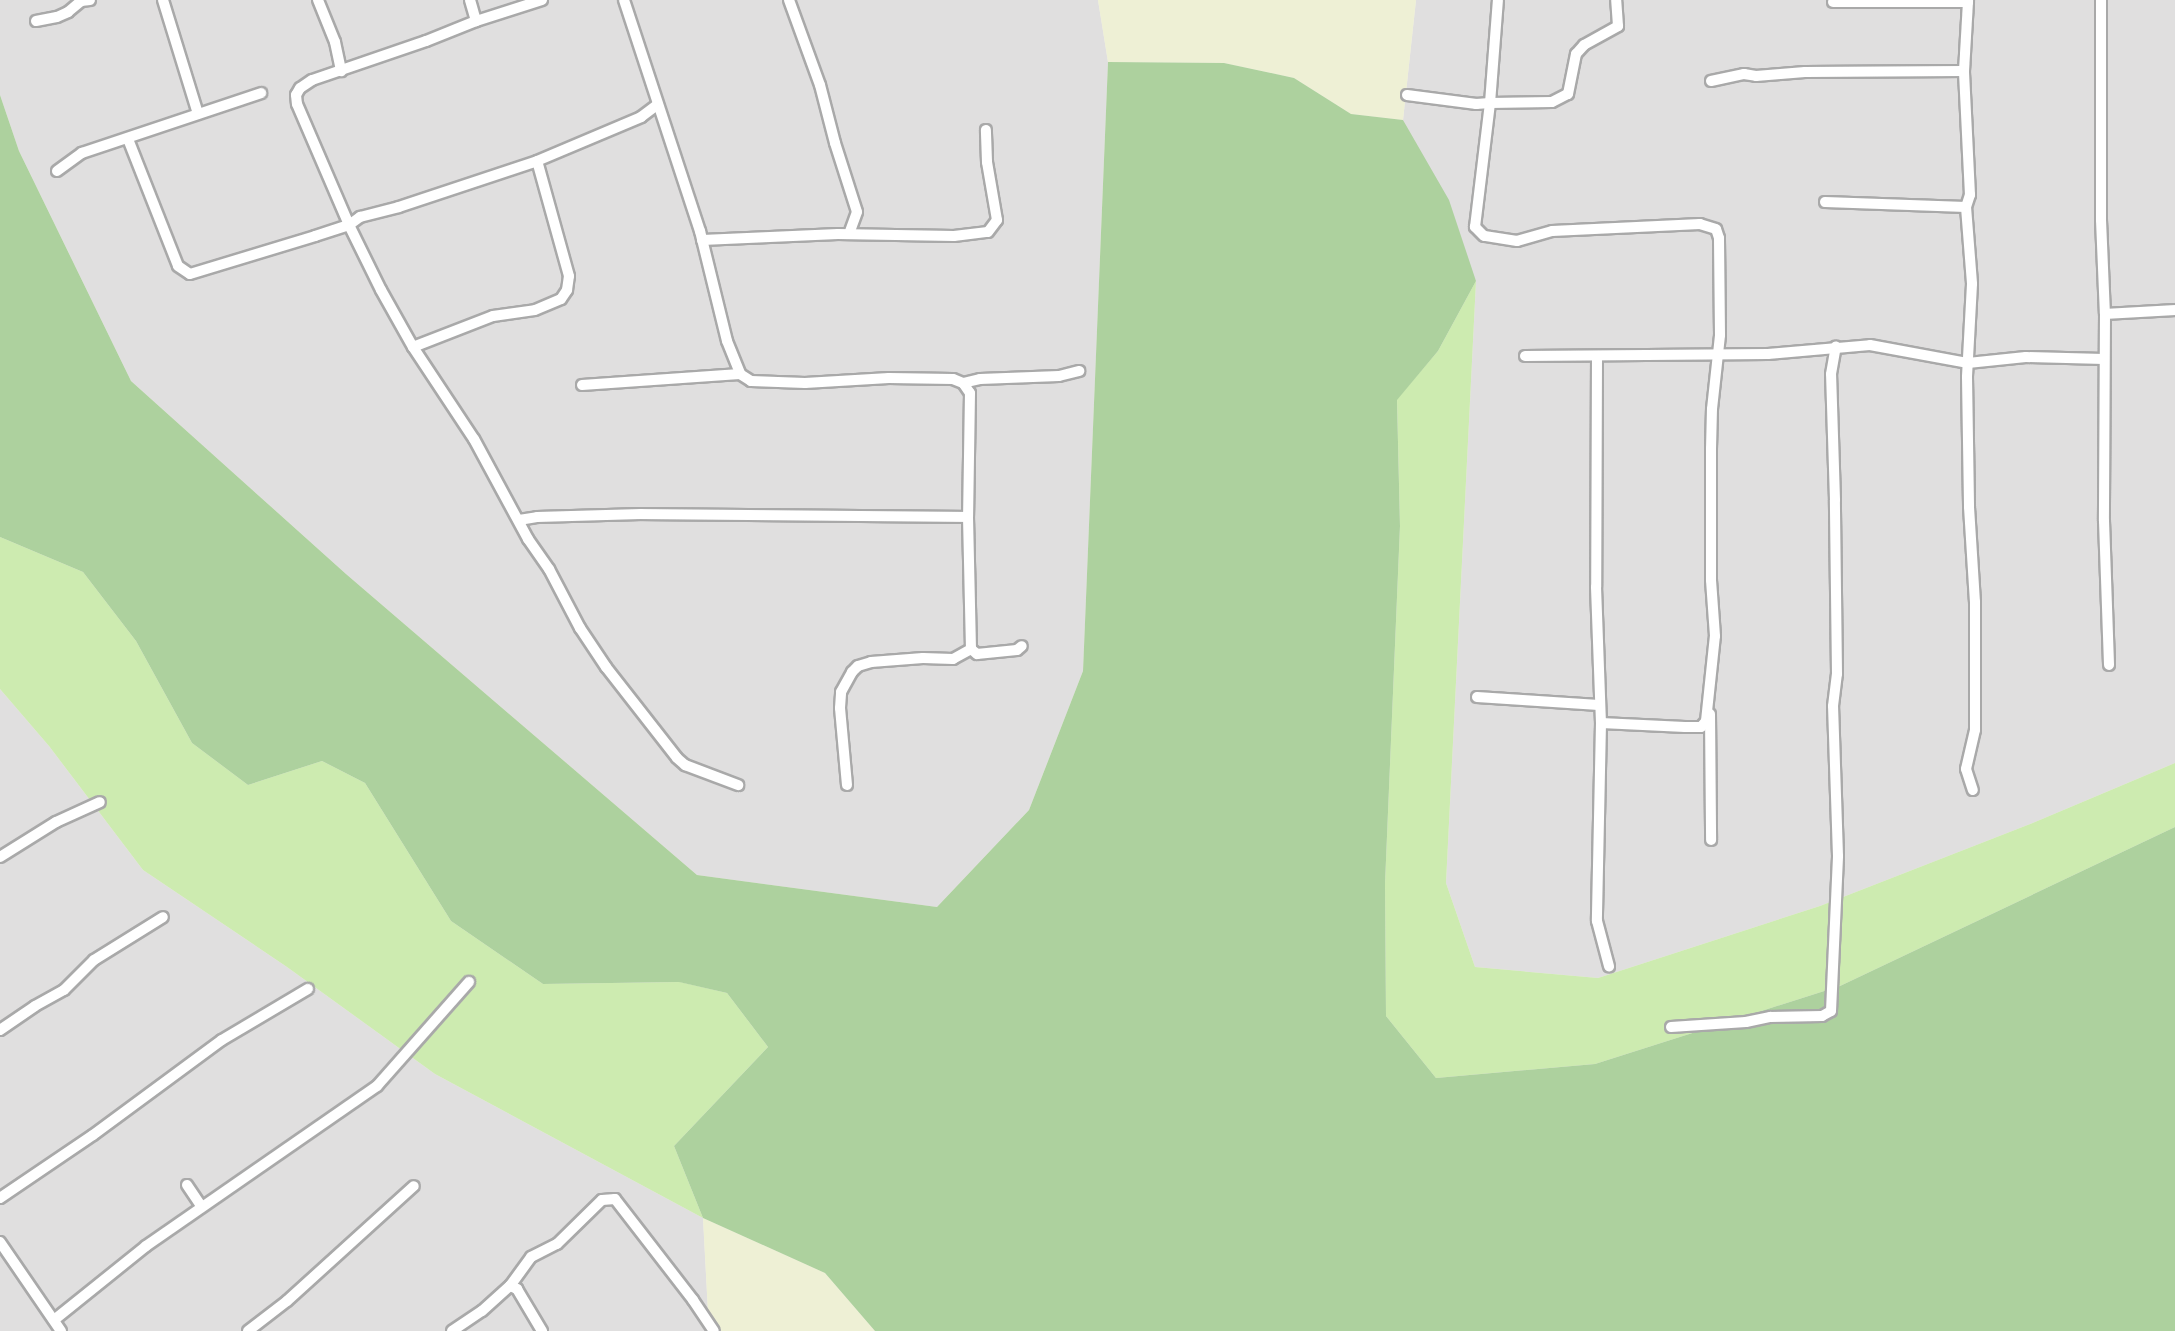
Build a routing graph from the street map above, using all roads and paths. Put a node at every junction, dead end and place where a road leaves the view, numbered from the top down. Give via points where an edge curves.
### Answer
1 (90, 0) edge
2 (163, 0) edge
3 (318, 0) edge
4 (470, 0) edge
5 (542, 0) edge
6 (624, 0) edge
7 (789, 0) edge
8 (1498, 0) edge
9 (1616, 0) edge
10 (2101, 0) edge
11 (1968, 1) edge
12 (1833, 2) dead end
13 (36, 21) dead end
14 (476, 21) junction
15 (341, 71) junction
16 (1964, 71) junction
17 (1711, 81) dead end
18 (261, 93) dead end
19 (1407, 95) dead end
20 (1490, 103) junction
21 (657, 105) junction
22 (198, 114) junction
23 (986, 130) dead end
24 (128, 139) junction
25 (537, 161) junction
26 (57, 171) dead end
27 (1825, 202) dead end
28 (1966, 207) junction
29 (349, 225) junction
30 (849, 234) junction
31 (702, 240) junction
32 (2175, 310) edge
33 (2106, 314) junction
34 (1836, 346) junction
35 (413, 347) junction
36 (1717, 355) junction
37 (1525, 356) dead end
38 (1597, 357) junction
39 (2104, 359) junction
40 (1968, 363) junction
41 (1079, 371) dead end
42 (741, 374) junction
43 (963, 383) junction
44 (582, 385) dead end
45 (968, 517) junction
46 (519, 520) junction
47 (1022, 646) dead end
48 (971, 649) junction
49 (2109, 665) dead end
50 (1477, 697) dead end
51 (1709, 704) junction
52 (1599, 705) junction
53 (1600, 723) junction
54 (738, 785) dead end
55 (847, 785) dead end
56 (1973, 790) dead end
57 (100, 802) dead end
58 (1711, 840) dead end
59 (0, 857) edge
60 (163, 917) dead end
61 (1609, 966) dead end
62 (469, 982) dead end
63 (308, 989) dead end
64 (1671, 1028) dead end
65 (0, 1030) edge
66 (187, 1185) dead end
67 (414, 1186) dead end
68 (0, 1198) edge
69 (201, 1206) junction
70 (0, 1242) edge
71 (510, 1286) junction
72 (54, 1320) junction
73 (61, 1331) edge
74 (248, 1331) edge
75 (452, 1331) edge
76 (542, 1331) edge
77 (714, 1331) edge

1 - 13 street via 81,1 57,17
2 - 22 street
3 - 15 street via 335,42
4 - 14 street
5 - 14 street
6 - 21 street
7 - 30 street via 820,85 855,206 857,218
8 - 20 street
9 - 20 street via 1617,26 1576,54 1568,94 1552,102
10 - 33 street via 2101,220
11 - 12 street
11 - 16 street
14 - 15 street
15 - 29 street via 312,80 296,95 301,116
16 - 17 street via 1744,74
16 - 28 street via 1970,195
18 - 22 street
19 - 20 street
20 - 36 street via 1476,227 1484,236 1517,241 1552,231 1686,224 1716,229 1720,335
21 - 25 street via 641,117
21 - 31 street
22 - 24 street
23 - 30 street via 997,220 988,232 954,236
24 - 26 street via 82,153
24 - 29 street via 183,272 197,273
25 - 29 street via 360,217
25 - 35 street via 569,276 567,290 561,299 535,310 494,316
27 - 28 street
28 - 40 street via 1972,284
29 - 35 street
30 - 31 street
31 - 42 street via 727,341
32 - 33 street
33 - 39 street
34 - 36 street
34 - 40 street via 1870,345
34 - 64 street via 1831,374 1838,856 1832,1011 1822,1016 1770,1017
35 - 46 street via 474,439
36 - 38 street
36 - 51 street via 1711,449 1715,636
37 - 38 street
38 - 52 street
39 - 40 street via 2026,357
39 - 49 street
40 - 56 street via 1975,730 1966,769
41 - 43 street
42 - 43 street via 750,381 805,383 889,378 953,379
42 - 44 street
43 - 45 street via 970,393
45 - 46 street via 641,514
45 - 48 street
46 - 54 street via 580,628 677,758 693,769
47 - 48 street via 1017,650 977,654
48 - 55 street via 953,660 872,662 852,672 841,692 840,708
50 - 52 street
51 - 53 street via 1701,727
51 - 58 street
52 - 53 street
53 - 61 street via 1598,921
57 - 59 street via 56,822
60 - 65 street via 94,960 64,990
62 - 69 street via 377,1086
63 - 68 street via 222,1040
66 - 69 street
67 - 74 street
69 - 72 street
70 - 72 street
71 - 75 street
71 - 76 street via 518,1289
71 - 77 street via 531,1257 557,1244 602,1200 615,1199
72 - 73 street

